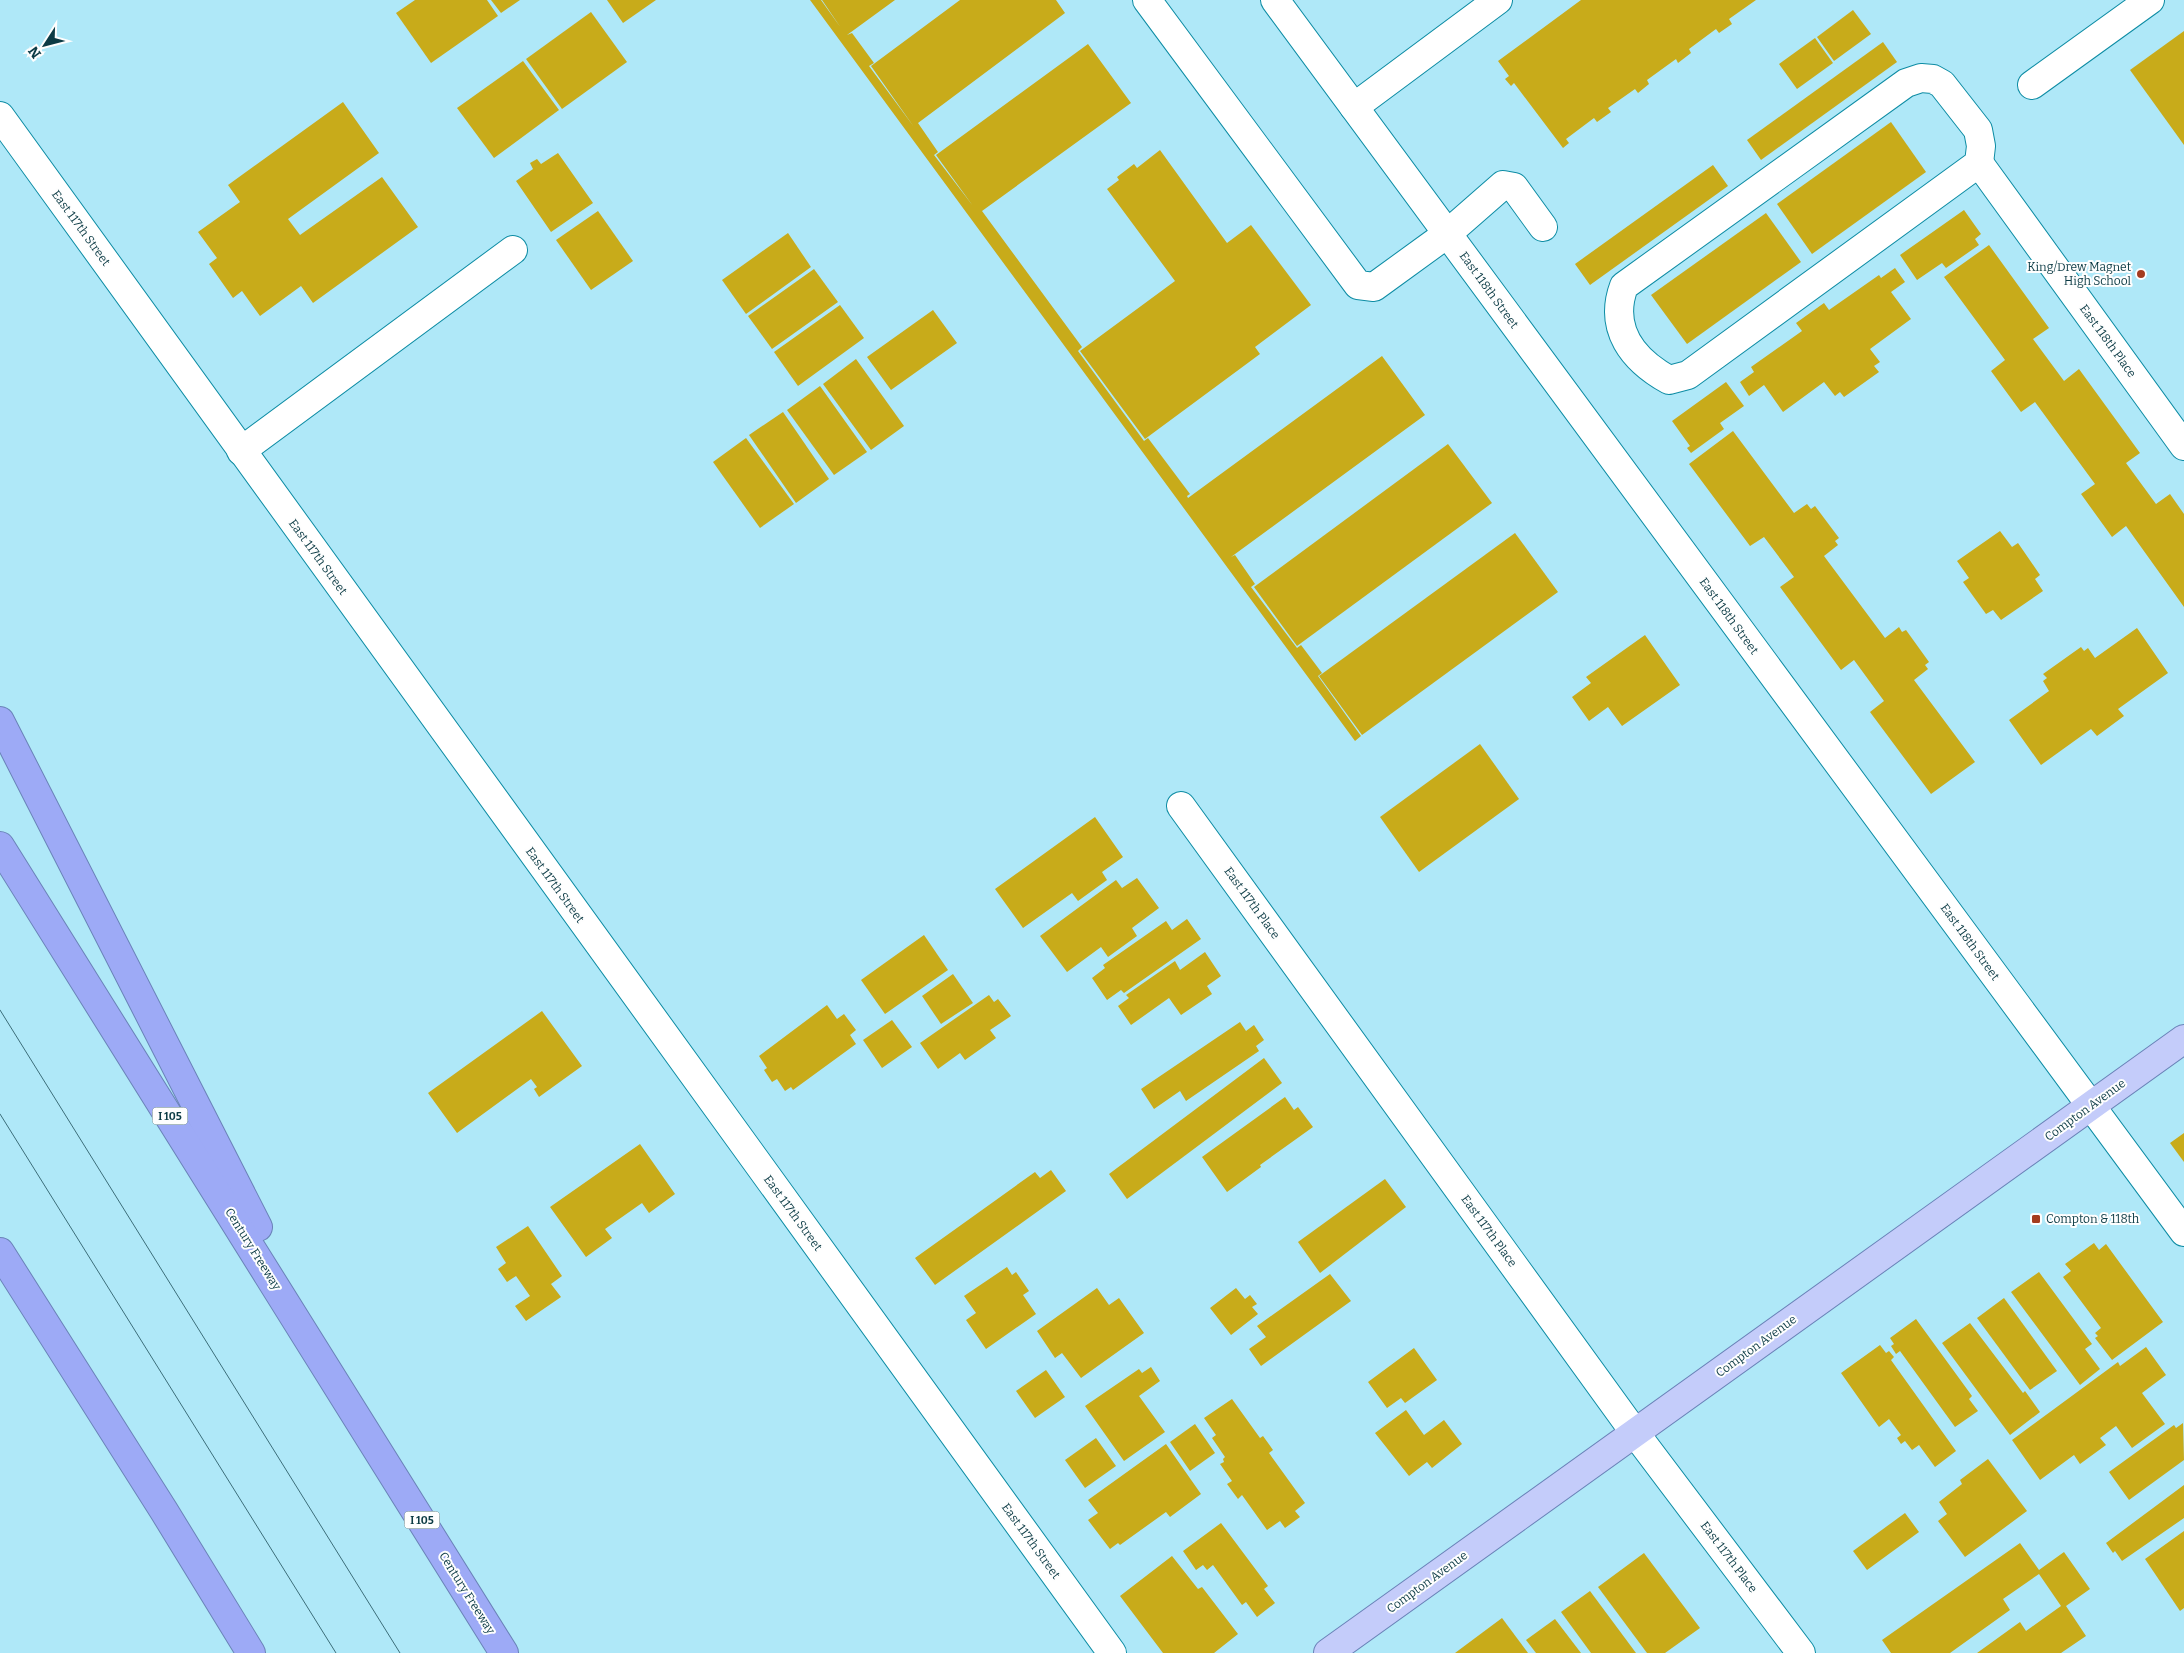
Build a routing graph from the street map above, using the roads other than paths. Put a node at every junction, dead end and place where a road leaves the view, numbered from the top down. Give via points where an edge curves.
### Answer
1 (1147, 0) edge
2 (1275, 0) edge
3 (1498, 0) edge
4 (2150, 0) edge
5 (2032, 85) dead end
6 (1354, 106) junction
7 (0, 116) edge
8 (1979, 162) junction
9 (1543, 227) dead end
10 (1447, 234) junction
11 (513, 250) dead end
12 (2184, 446) edge
13 (241, 451) junction
14 (0, 721) edge
15 (1181, 806) dead end
16 (0, 846) edge
17 (2184, 1039) edge
18 (2091, 1106) junction
19 (2184, 1232) edge
20 (0, 1252) edge
21 (340, 1387) junction
22 (1635, 1433) junction
23 (251, 1653) edge
24 (504, 1653) edge
25 (1112, 1653) edge
26 (1328, 1653) edge
27 (1802, 1653) edge

1 - 10 street via 1358,286 1374,287
2 - 6 street, East 118th Street
3 - 6 street
4 - 5 street
6 - 10 street, East 118th Street
7 - 13 street, East 117th Street
8 - 8 street via 1688,375 1669,380 1651,370 1624,338 1618,314 1624,286 1906,83 1921,78 1942,84 1978,130 1982,146
8 - 12 street, East 118th Place
9 - 10 street via 1514,187 1503,184
10 - 18 street, East 118th Street
11 - 13 street
13 - 25 street, East 117th Street
14 - 21 highway
15 - 22 street, East 117th Place
16 - 21 highway, Century Freeway / I 105
17 - 18 main road, Compton Avenue
18 - 19 street, East 118th Street
18 - 22 main road, Compton Avenue
20 - 23 highway
21 - 24 highway, Century Freeway / I 105
22 - 26 main road, Compton Avenue
22 - 27 street, East 117th Place

